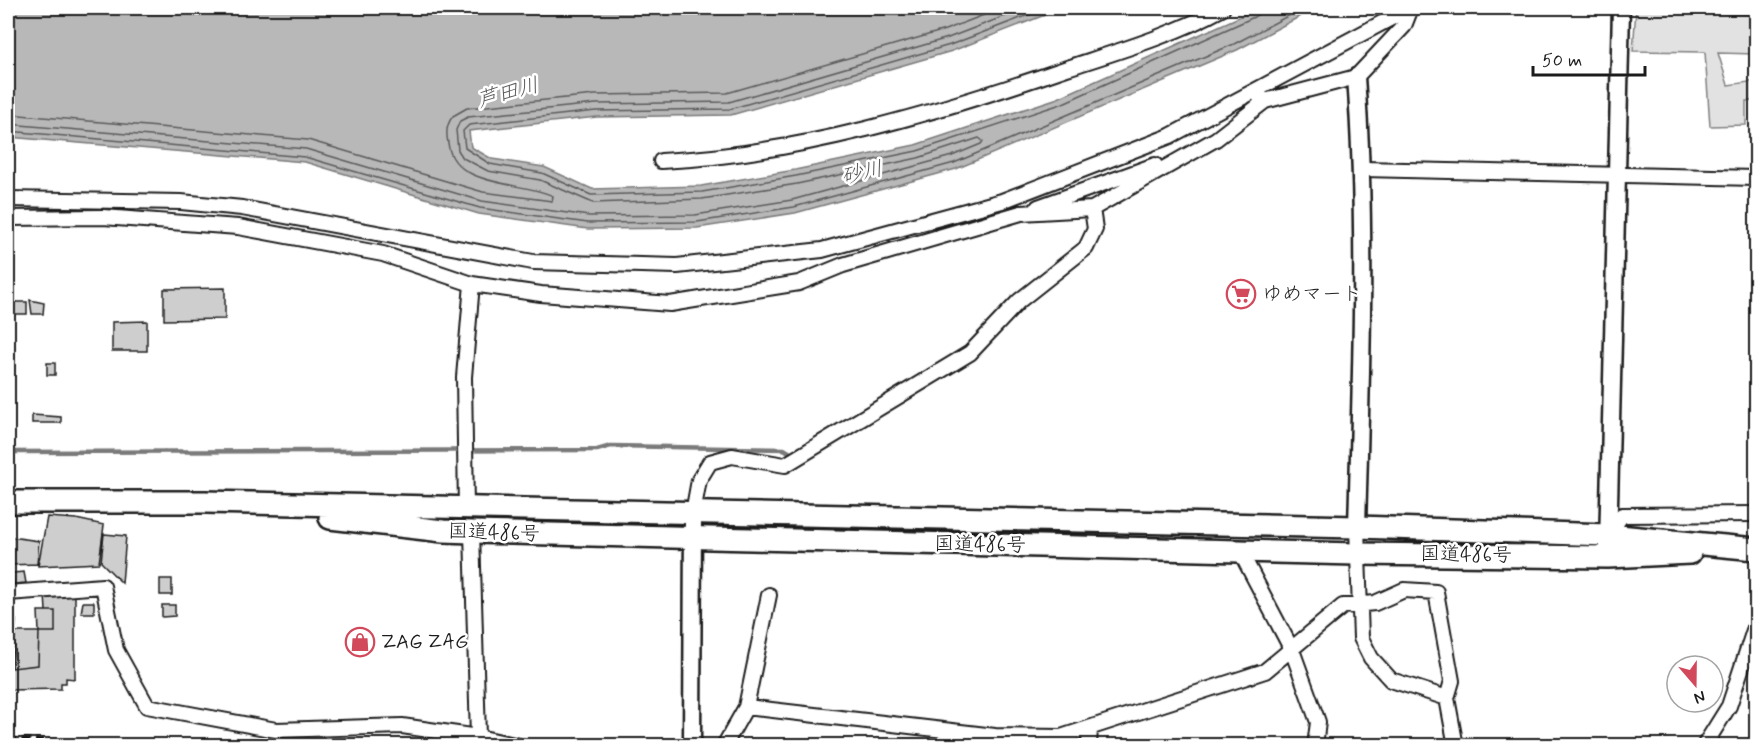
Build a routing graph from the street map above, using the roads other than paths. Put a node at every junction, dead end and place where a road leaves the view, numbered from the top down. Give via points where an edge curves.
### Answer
1 (1223, 8) edge
2 (1411, 8) edge
3 (1621, 8) edge
4 (1356, 77) junction
5 (1253, 92) junction
6 (1265, 101) junction
7 (1216, 139) junction
8 (661, 161) dead end
9 (1363, 169) junction
10 (1618, 174) junction
11 (1756, 178) edge
12 (8, 199) edge
13 (1092, 209) junction
14 (1021, 213) junction
15 (8, 218) edge
16 (472, 284) junction
17 (8, 502) edge
18 (205, 502) junction
19 (466, 509) junction
20 (693, 513) junction
21 (1756, 514) edge
22 (1357, 527) junction
23 (472, 532) junction
24 (1608, 534) junction
25 (693, 538) junction
26 (1756, 550) edge
27 (1240, 551) junction
28 (1356, 554) junction
29 (1608, 557) junction
30 (8, 593) edge
31 (769, 595) dead end
32 (1361, 604) junction
33 (1756, 624) edge
34 (1292, 650) junction
35 (1447, 698) junction
36 (746, 707) junction
37 (1090, 728) junction
38 (478, 736) junction
39 (1046, 741) edge
40 (1456, 744) edge
41 (519, 746) edge
42 (692, 746) edge
43 (724, 746) edge
44 (1089, 746) edge
45 (1316, 746) edge
46 (1704, 746) edge

1 - 8 street via 1160,37 982,97 862,129 753,152
2 - 4 street via 1404,26
2 - 5 street
3 - 10 street
4 - 6 street
4 - 9 street
5 - 6 street
5 - 12 street via 1170,136 1002,201 822,250 677,266 533,262 232,207 181,202
6 - 7 street
7 - 13 street
7 - 14 street via 1119,180
9 - 10 street
9 - 22 street
10 - 11 street
10 - 24 street
13 - 14 street
13 - 20 street via 1095,230 1086,248 1019,301 970,353 786,465 732,456 710,462 699,480
14 - 16 street via 843,265 800,284 670,304
15 - 16 street via 103,217 238,227 383,254
16 - 19 street via 464,377
17 - 18 highway, 国道486号
18 - 19 highway, 国道486号
18 - 23 highway, 国道486号
19 - 20 highway, 国道486号
20 - 22 highway, 国道486号
20 - 25 street
21 - 24 street via 1622,515
22 - 24 highway, 国道486号
22 - 28 street
23 - 25 highway, 国道486号
23 - 38 street
24 - 26 highway, 国道486号
24 - 29 street
25 - 27 highway, 国道486号
25 - 42 street
26 - 29 highway, 国道486号
27 - 28 highway, 国道486号
27 - 34 street
28 - 29 highway, 国道486号
28 - 32 street
30 - 38 street via 103,586 116,650 147,706 276,730 402,726
31 - 36 street
32 - 34 street via 1344,606
32 - 35 street via 1361,639 1371,658 1391,680
32 - 35 street via 1375,603 1404,590 1436,592 1452,681
33 - 46 street via 1729,706
34 - 37 street via 1265,671
34 - 45 street via 1318,722
35 - 40 street
36 - 39 street
36 - 43 street
37 - 39 street
37 - 44 street
38 - 41 street

